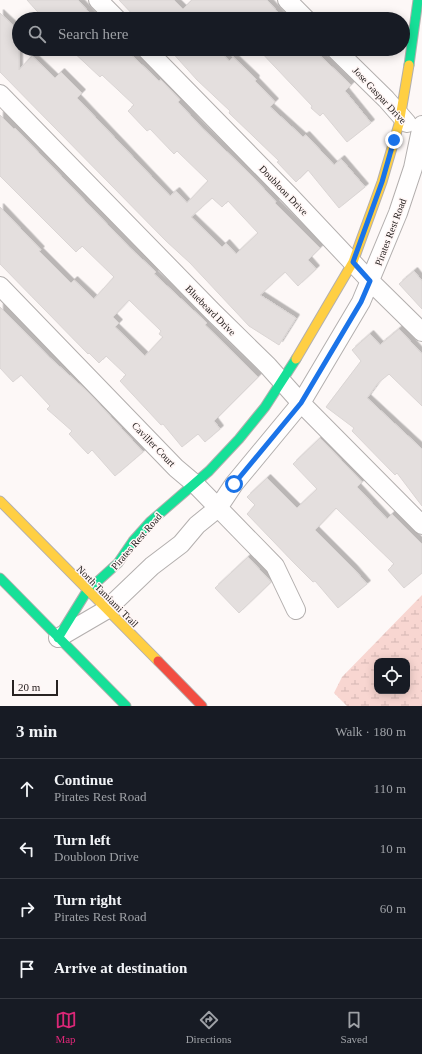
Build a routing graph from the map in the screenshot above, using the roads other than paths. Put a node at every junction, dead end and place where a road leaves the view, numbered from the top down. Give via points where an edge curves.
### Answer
1 (98, 0) edge
2 (287, 0) edge
3 (419, 10) edge
4 (110, 12) edge
5 (299, 12) edge
6 (153, 56) edge
7 (342, 56) edge
8 (0, 94) edge
9 (400, 114) junction
10 (421, 136) edge
11 (353, 262) junction
12 (370, 281) junction
13 (0, 286) edge
14 (422, 332) edge
15 (281, 381) junction
16 (301, 403) junction
17 (195, 484) junction
18 (0, 501) edge
19 (218, 508) junction
20 (422, 525) edge
21 (0, 578) edge
22 (87, 590) junction
23 (106, 610) junction
24 (296, 610) dead end
25 (58, 638) junction
26 (126, 706) edge
27 (202, 706) edge

1 - 4 street
2 - 5 street
3 - 9 street, Pirates Rest Road
6 - 11 street, Doubloon Drive
7 - 9 street, Jose Gaspar Drive
8 - 15 street, Bluebeard Drive
9 - 10 street, Jose Gaspar Drive
9 - 11 street, Pirates Rest Road via 382,182
10 - 12 street, Pirates Rest Road via 398,213
11 - 12 street, Doubloon Drive
11 - 15 street, Pirates Rest Road via 313,333
12 - 14 street, Doubloon Drive
12 - 16 street, Pirates Rest Road via 361,302
13 - 17 street, Caviller Court via 176,468
15 - 16 street, Bluebeard Drive
15 - 17 street, Pirates Rest Road via 265,407 239,439
16 - 19 street, Pirates Rest Road via 234,484
16 - 20 street, Bluebeard Drive
17 - 19 street, Caviller Court
17 - 22 street, Pirates Rest Road via 150,522 118,563
18 - 22 street, North Tamiami Trail
19 - 23 street, Pirates Rest Road
19 - 24 street, Caviller Court via 275,566
21 - 25 street
22 - 23 street, North Tamiami Trail
22 - 25 street, Pirates Rest Road
23 - 25 street, Pirates Rest Road
23 - 27 street, North Tamiami Trail
25 - 26 street

